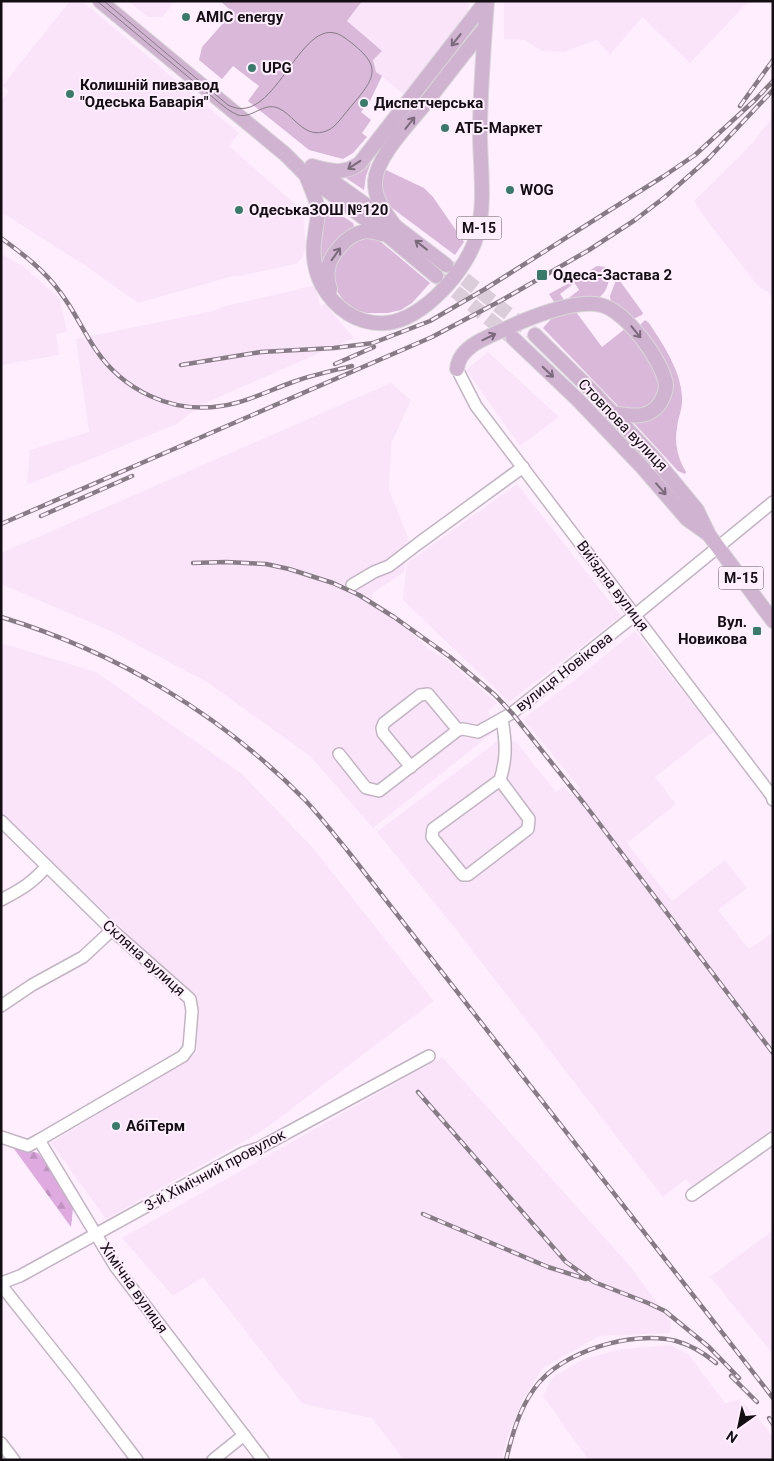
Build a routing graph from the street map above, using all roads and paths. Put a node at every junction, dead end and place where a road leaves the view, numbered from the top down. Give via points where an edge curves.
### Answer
1 (100, 1) edge
2 (487, 1) edge
3 (485, 28) junction
4 (309, 171) junction
5 (391, 230) junction
6 (446, 265) tunnel mouth
7 (436, 276) tunnel mouth
8 (333, 300) junction
9 (536, 335) tunnel mouth
10 (513, 338) tunnel mouth
11 (457, 369) joint
12 (612, 413) junction
13 (522, 467) junction
14 (773, 502) edge
15 (709, 535) junction
16 (718, 548) junction
17 (352, 585) dead end
18 (635, 615) junction
19 (773, 621) edge
20 (503, 724) junction
21 (458, 730) junction
22 (339, 754) dead end
23 (411, 767) junction
24 (500, 780) junction
25 (773, 800) edge
26 (1, 821) edge
27 (47, 866) junction
28 (1, 900) edge
29 (112, 930) junction
30 (1, 1006) edge
31 (429, 1056) dead end
32 (1, 1137) edge
33 (773, 1138) edge
34 (39, 1140) junction
35 (692, 1195) dead end
36 (96, 1234) junction
37 (1, 1284) edge
38 (244, 1435) junction
39 (1, 1443) edge
40 (14, 1460) edge
41 (137, 1460) edge
42 (213, 1460) edge
43 (263, 1460) edge

1 - 4 main road
2 - 3 main road, М-15
2 -> 4 main road via 360,163 336,172
5 -> 3 main road via 375,192 378,169 393,144
3 - 8 main road, М-15 via 480,89 480,219 468,257 431,300 399,320 382,323 363,321 343,311
4 - 5 main road
4 - 8 main road via 318,210 314,263 323,286
6 -> 5 main road
5 - 7 main road
8 -> 5 main road via 327,272 342,245 360,232
9 - 12 main road, Стовпова вулиця / М-15
10 -> 15 main road, Стовпова вулиця / М-15 via 578,400 687,519
11 -> 12 main road via 457,362 468,349 521,321 584,305 603,306 618,314 638,335 658,365 666,387 663,398 651,412 634,416
11 - 13 street, Виїздна вулиця via 476,406
12 - 15 main road, Стовпова вулиця / М-15 via 697,510
13 - 17 street via 389,566
13 - 18 street, Виїздна вулиця
14 - 16 street, вулиця Новікова
15 - 16 main road, Стовпова вулиця / М-15
16 - 18 street, вулиця Новікова
16 - 19 main road, Стовпова вулиця / М-15
18 - 20 street, вулиця Новікова via 512,713
18 - 25 street, Виїздна вулиця
20 - 21 street, вулиця Новікова via 478,732
20 - 24 street via 506,748
21 - 23 street
21 - 23 street via 428,694 420,695 384,723 383,733
22 - 23 street via 371,790 378,791
24 - 24 street via 528,819 528,829 468,875 463,875 432,837 433,829
26 - 27 street, Скляна вулиця
27 - 28 street via 34,881
27 - 29 street, Скляна вулиця
29 - 30 street via 83,957
29 - 34 street, Скляна вулиця via 190,999 189,1048 183,1056
31 - 36 street, 3-й Хімічний провулок
32 - 34 street via 28,1146
33 - 35 street
34 - 36 street, Хімічна вулиця
36 - 37 street, 3-й Хімічний провулок
36 - 38 street, Хімічна вулиця via 115,1266
37 - 41 street, 3-й Хімічний провулок
38 - 42 street
38 - 43 street, Хімічна вулиця
39 - 40 street

